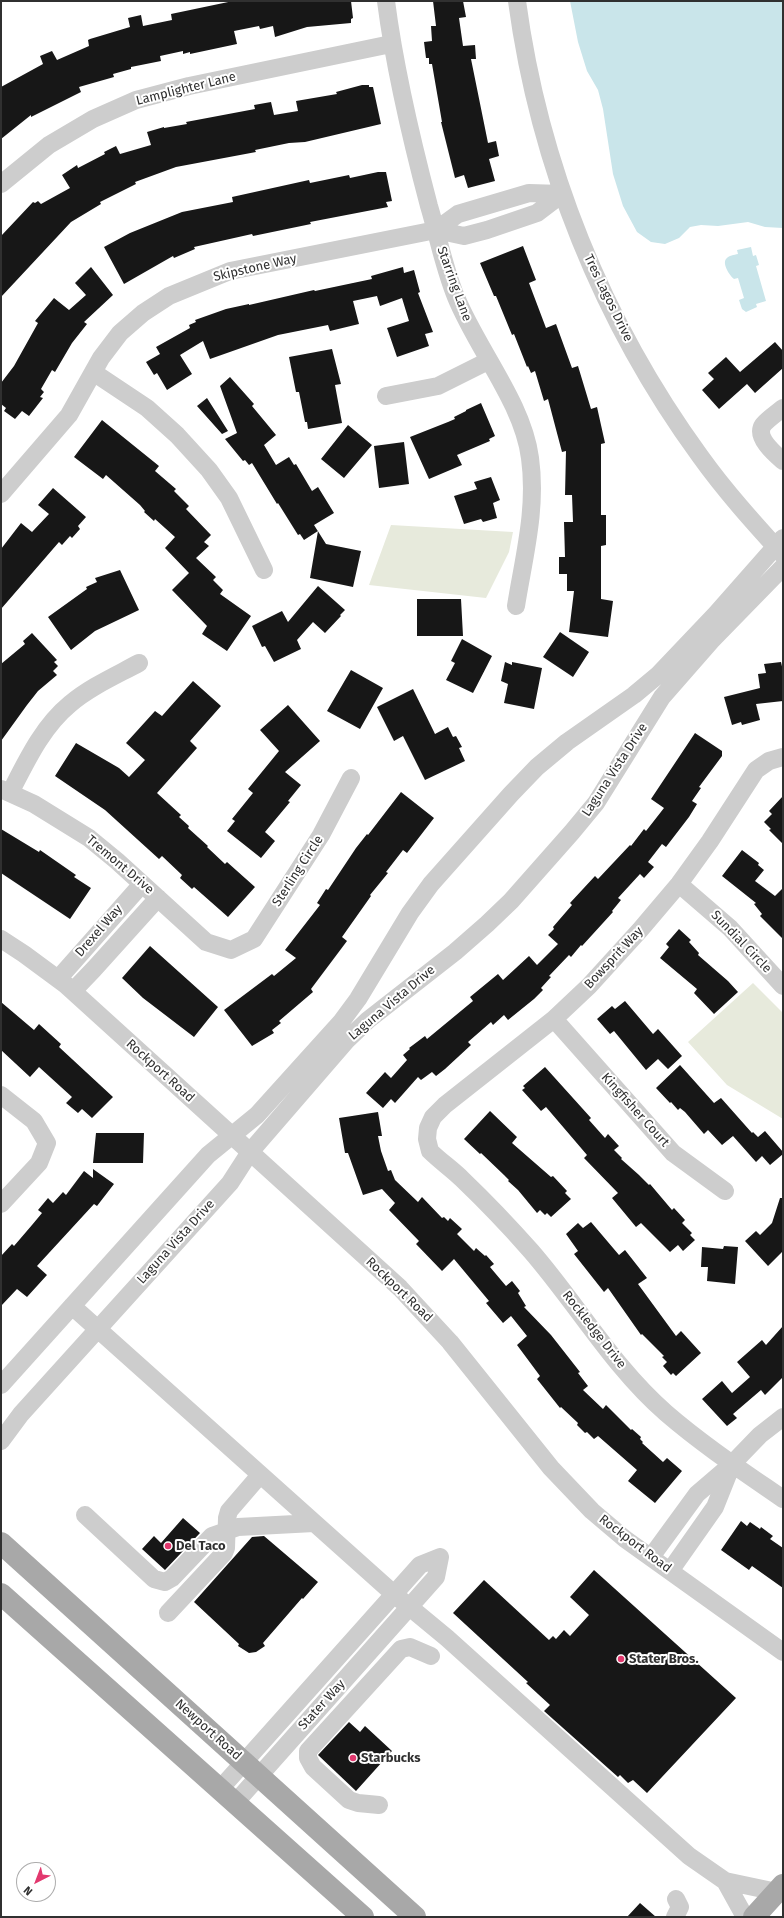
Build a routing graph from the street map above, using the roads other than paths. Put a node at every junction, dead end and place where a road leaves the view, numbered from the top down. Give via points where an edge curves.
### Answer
1 (386, 1) edge
2 (517, 1) edge
3 (392, 44) junction
4 (1, 184) edge
5 (562, 194) junction
6 (436, 230) junction
7 (488, 362) junction
8 (93, 372) junction
9 (386, 396) dead end
10 (783, 408) edge
11 (783, 461) edge
12 (1, 494) edge
13 (780, 546) edge
14 (783, 567) edge
15 (264, 570) dead end
16 (516, 606) dead end
17 (138, 663) dead end
18 (782, 757) edge
19 (351, 778) dead end
20 (6, 791) edge
21 (142, 884) junction
22 (679, 884) junction
23 (158, 898) junction
24 (102, 928) junction
25 (1, 939) edge
26 (118, 942) junction
27 (231, 950) joint
28 (58, 979) junction
29 (783, 986) edge
30 (73, 991) junction
31 (554, 1019) junction
32 (1, 1094) edge
33 (231, 1135) junction
34 (427, 1139) joint
35 (250, 1152) junction
36 (725, 1191) dead end
37 (1, 1204) edge
38 (72, 1306) junction
39 (98, 1329) junction
40 (1, 1385) edge
41 (783, 1417) edge
42 (1, 1441) edge
43 (732, 1464) junction
44 (260, 1475) junction
45 (783, 1499) edge
46 (688, 1506) junction
47 (84, 1515) dead end
48 (706, 1520) junction
49 (314, 1523) junction
50 (226, 1532) junction
51 (1, 1543) edge
52 (651, 1557) junction
53 (670, 1571) junction
54 (1, 1594) edge
55 (395, 1595) junction
56 (409, 1607) junction
57 (168, 1613) dead end
58 (783, 1652) edge
59 (431, 1656) dead end
60 (252, 1769) junction
61 (227, 1796) junction
62 (379, 1805) dead end
63 (726, 1881) junction
64 (780, 1889) edge
65 (676, 1899) dead end
66 (363, 1917) edge
67 (416, 1917) edge
68 (675, 1917) edge
69 (745, 1917) edge
70 (754, 1917) edge

1 - 3 street, Starring Lane
2 - 5 street, Tres Lagos Drive via 528,71
3 - 4 street, Lamplighter Lane via 189,86 136,100 93,119 49,145
3 - 6 street, Starring Lane via 406,116
5 - 6 street, Skipstone Way via 529,193 458,214
5 - 13 street, Tres Lagos Drive via 595,275 649,379 700,456 739,506
6 - 7 street, Starring Lane via 455,295
6 - 8 street, Skipstone Way via 230,271 194,284 143,312 120,333
7 - 9 street via 438,386
7 - 16 street, Starring Lane via 510,399 521,426 534,487 532,514
8 - 12 street, Skipstone Way via 69,415
8 - 15 street via 147,408 177,435 209,470 229,498
10 - 11 street via 763,425 761,431 765,442
13 - 33 street, Laguna Vista Drive via 658,675 567,742 537,767 506,799 456,854 414,907 358,999 341,1022 257,1115
14 - 35 street, Laguna Vista Drive via 679,676 662,697 596,803 521,890 455,952 390,1002 346,1041
17 - 20 street via 94,687 69,705 47,728
18 - 22 street, Bowsprit Way via 769,761 756,770
19 - 27 street, Sterling Circle via 321,835 254,939
20 - 21 street, Tremont Drive via 34,804 89,838
21 - 23 street, Tremont Drive
21 - 24 street, Drexel Way
22 - 29 street, Sundial Circle via 730,928
22 - 31 street, Bowsprit Way via 598,976
23 - 26 street, Drexel Way
23 - 27 street, Tremont Drive via 206,942
24 - 26 street
24 - 28 street, Drexel Way
25 - 28 street, Rockport Road
26 - 30 street, Drexel Way
28 - 30 street, Rockport Road
30 - 33 street, Rockport Road
31 - 34 street, Bowsprit Way via 445,1105 433,1117
31 - 36 street, Kingfisher Court via 673,1153
32 - 37 street via 34,1121 46,1143 39,1162
33 - 35 street, Rockport Road
33 - 38 street, Laguna Vista Drive via 208,1155
34 - 43 street, Rockledge Drive via 430,1150 490,1207 530,1250 600,1340 643,1390 666,1413
35 - 39 street, Laguna Vista Drive via 230,1183
35 - 52 street, Rockport Road via 400,1288 450,1342 551,1468 592,1510 625,1539
38 - 39 street
38 - 40 street, Laguna Vista Drive
39 - 42 street, Laguna Vista Drive via 21,1414
39 - 44 street
41 - 43 street via 760,1435
43 - 45 street, Rockledge Drive
43 - 46 street via 697,1494
43 - 48 street via 715,1507
44 - 49 street
44 - 50 street via 229,1511
46 - 48 street
46 - 52 street
47 - 50 street via 154,1579 165,1582 172,1578 212,1536
48 - 53 street
49 - 50 street via 238,1527
49 - 55 street
50 - 57 street via 224,1553
51 - 60 main road, Newport Road
52 - 53 street, Rockport Road
53 - 58 street, Rockport Road
54 - 61 main road
55 - 56 street
55 - 56 street, Stater Way via 420,1565 440,1557 436,1577
55 - 60 street, Stater Way
56 - 60 street, Stater Way
56 - 63 street via 447,1638 689,1856
59 - 62 street via 410,1647 401,1649 308,1751 308,1758 313,1767 349,1800
60 - 61 street, Stater Way
60 - 67 main road, Newport Road
61 - 66 main road
63 - 64 street
63 - 69 street
64 - 70 main road
65 - 68 street via 680,1907

